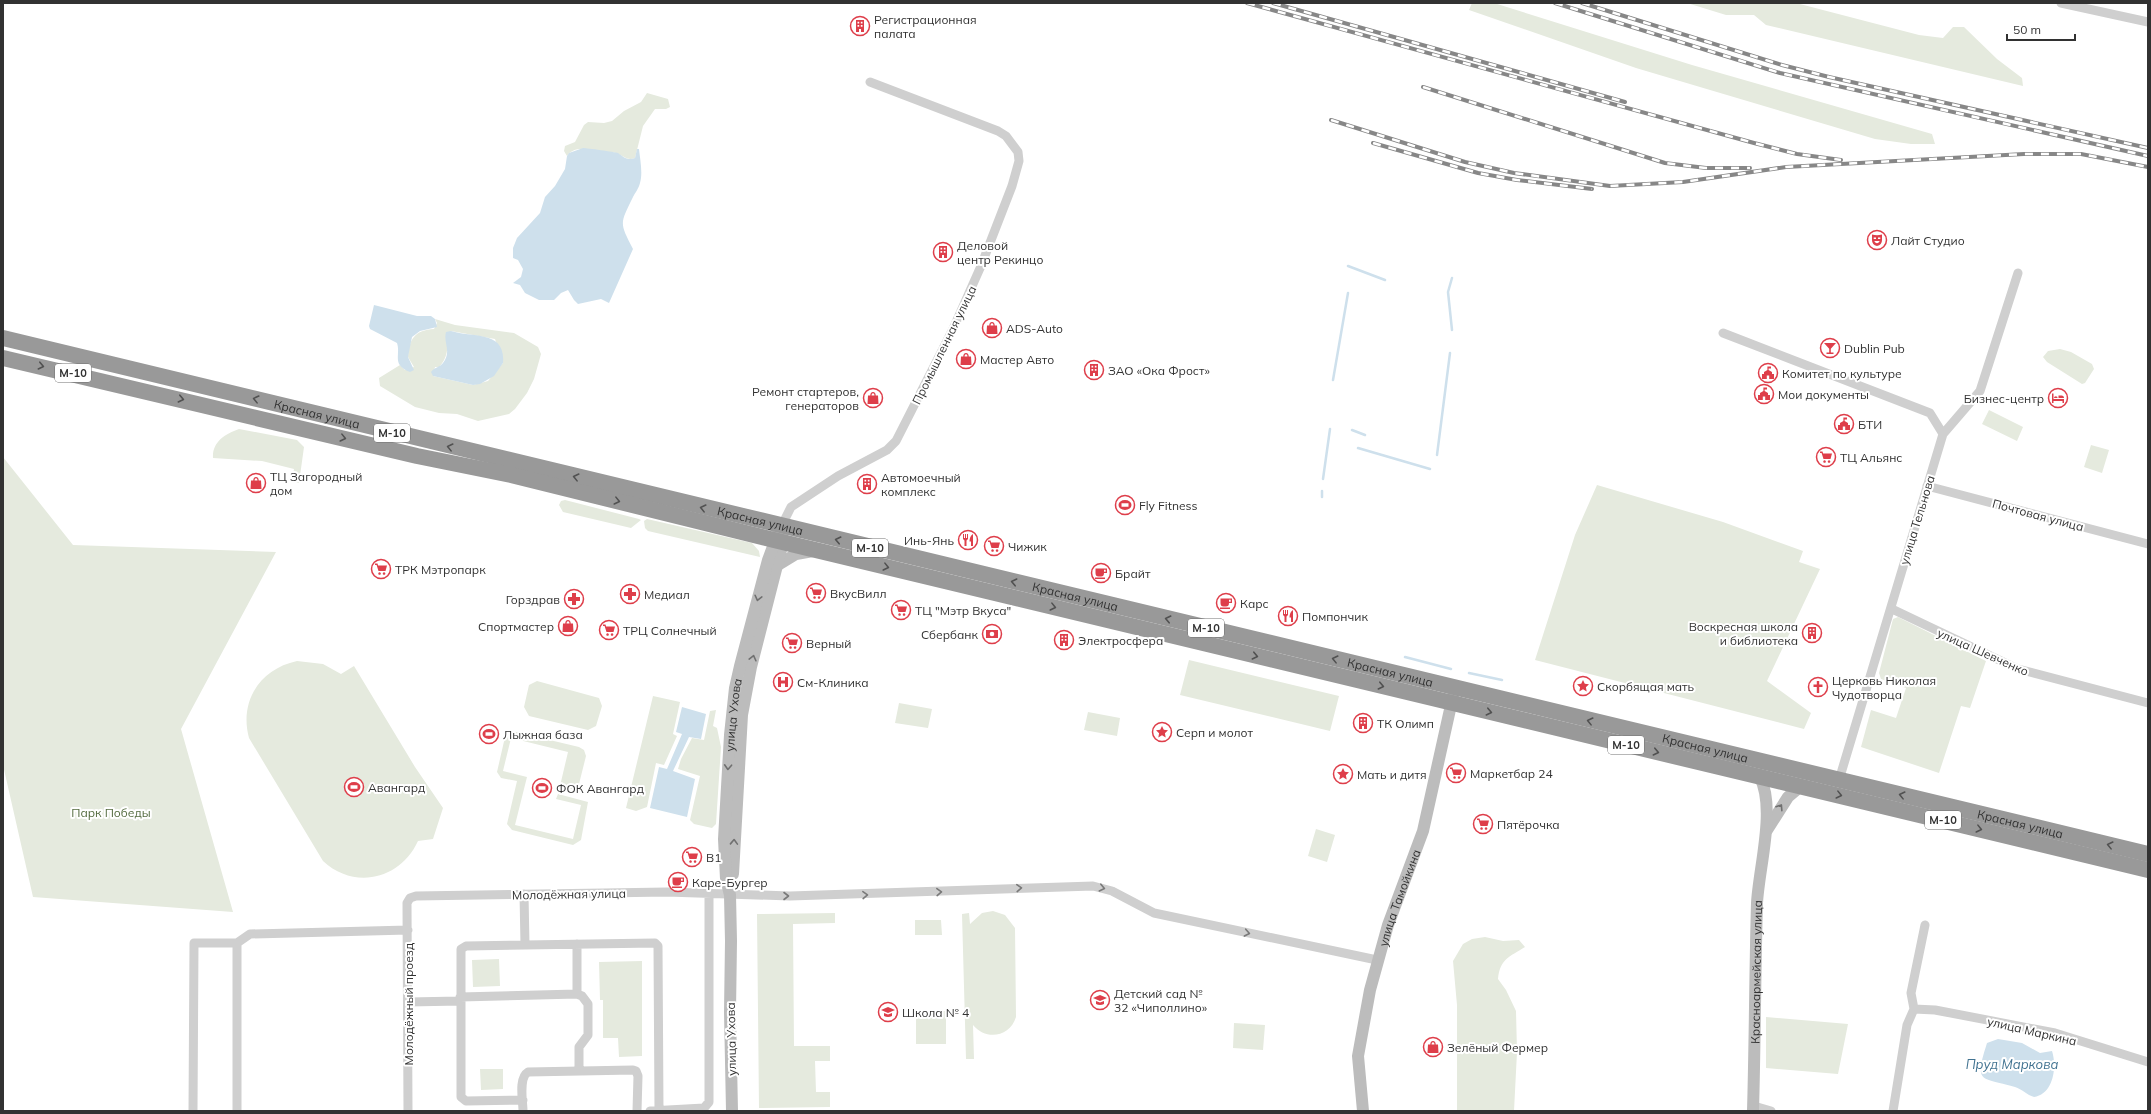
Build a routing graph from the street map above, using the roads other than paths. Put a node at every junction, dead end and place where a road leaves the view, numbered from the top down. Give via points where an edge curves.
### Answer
1 (2061, 3) edge
2 (2148, 22) edge
3 (870, 82) dead end
4 (2018, 272) dead end
5 (1723, 333) dead end
6 (3, 338) edge
7 (3, 358) edge
8 (1943, 434) junction
9 (1927, 486) junction
10 (748, 534) junction
11 (780, 536) junction
12 (2148, 544) edge
13 (821, 551) junction
14 (773, 562) junction
15 (1892, 609) junction
16 (1455, 687) junction
17 (1451, 703) junction
18 (2148, 703) edge
19 (1760, 777) junction
20 (1839, 780) junction
21 (1802, 786) junction
22 (1766, 833) junction
23 (2148, 854) edge
24 (2148, 870) edge
25 (524, 894) junction
26 (709, 894) junction
27 (730, 895) junction
28 (410, 898) joint
29 (1925, 925) dead end
30 (408, 930) junction
31 (238, 943) junction
32 (577, 944) junction
33 (525, 945) junction
34 (1377, 960) junction
35 (577, 994) junction
36 (460, 999) junction
37 (408, 1002) junction
38 (1914, 1009) junction
39 (2148, 1062) edge
40 (579, 1070) junction
41 (523, 1100) junction
42 (1754, 1108) edge
43 (193, 1111) edge
44 (237, 1111) edge
45 (408, 1111) edge
46 (523, 1111) edge
47 (637, 1111) edge
48 (654, 1111) edge
49 (732, 1111) edge
50 (1363, 1111) edge
51 (1771, 1111) edge
52 (1893, 1111) edge

1 - 2 street
3 - 11 street, Промышленная улица via 998,131 1006,136 1018,152 1019,161 1006,206 981,266 896,442 888,450 838,476 791,507
4 - 8 street, улица Тельнова via 1980,390
5 - 8 street via 1930,413
11 -> 6 highway, Красная улица / М-10
7 -> 10 highway, Красная улица / М-10 via 417,456 511,475
8 - 9 street, улица Тельнова
9 - 12 street, Почтовая улица
9 - 15 street, улица Тельнова
10 - 11 highway, Красная улица / М-10
10 - 14 street via 762,546
11 - 13 highway, Красная улица / М-10
11 - 14 street, улица Ухова
16 -> 11 highway, Красная улица / М-10
13 - 14 street via 802,552
13 -> 17 highway, Красная улица / М-10
14 - 27 street, улица Ухова via 735,688 724,839 726,879
15 - 18 street, улица Шевченко via 2018,669
15 - 20 street, улица Тельнова
16 - 17 street, улица Тамойкина
20 -> 16 highway, Красная улица / М-10
17 -> 19 highway, Красная улица / М-10
17 - 34 street, улица Тамойкина via 1423,831
19 - 21 highway, Красная улица / М-10
19 - 22 street via 1765,792
23 -> 20 highway, Красная улица / М-10
22 -> 21 street via 1785,801
21 -> 24 highway, Красная улица / М-10
22 - 42 street, Красноармейская улица via 1758,896
25 - 26 street, Молодёжная улица
25 - 28 street, Молодёжная улица
25 - 33 street
26 - 27 street, Молодёжная улица
26 - 48 street via 708,1102 704,1108
27 -> 34 street, Молодёжная улица via 858,895 1093,886 1112,891 1154,913
27 - 49 street, улица Ухова
28 - 30 street, Молодёжный проезд
29 - 38 street via 1911,993
30 - 31 street via 250,934
30 - 37 street, Молодёжный проезд
31 - 43 street via 194,943
31 - 44 street
32 - 33 street
32 - 35 street
32 - 48 street via 658,944
33 - 36 street via 463,947 460,951
34 - 50 street, улица Тамойкина via 1358,1048
35 - 36 street
35 - 40 street via 588,1004 588,1035 579,1047
36 - 37 street
36 - 41 street via 461,1097 466,1100
37 - 45 street, Молодёжный проезд
38 - 39 street, улица Маркина via 1935,1010 2055,1033
38 - 52 street via 1907,1025
40 - 41 street via 528,1072 523,1077
40 - 47 street via 636,1071
41 - 46 street
42 - 51 street

